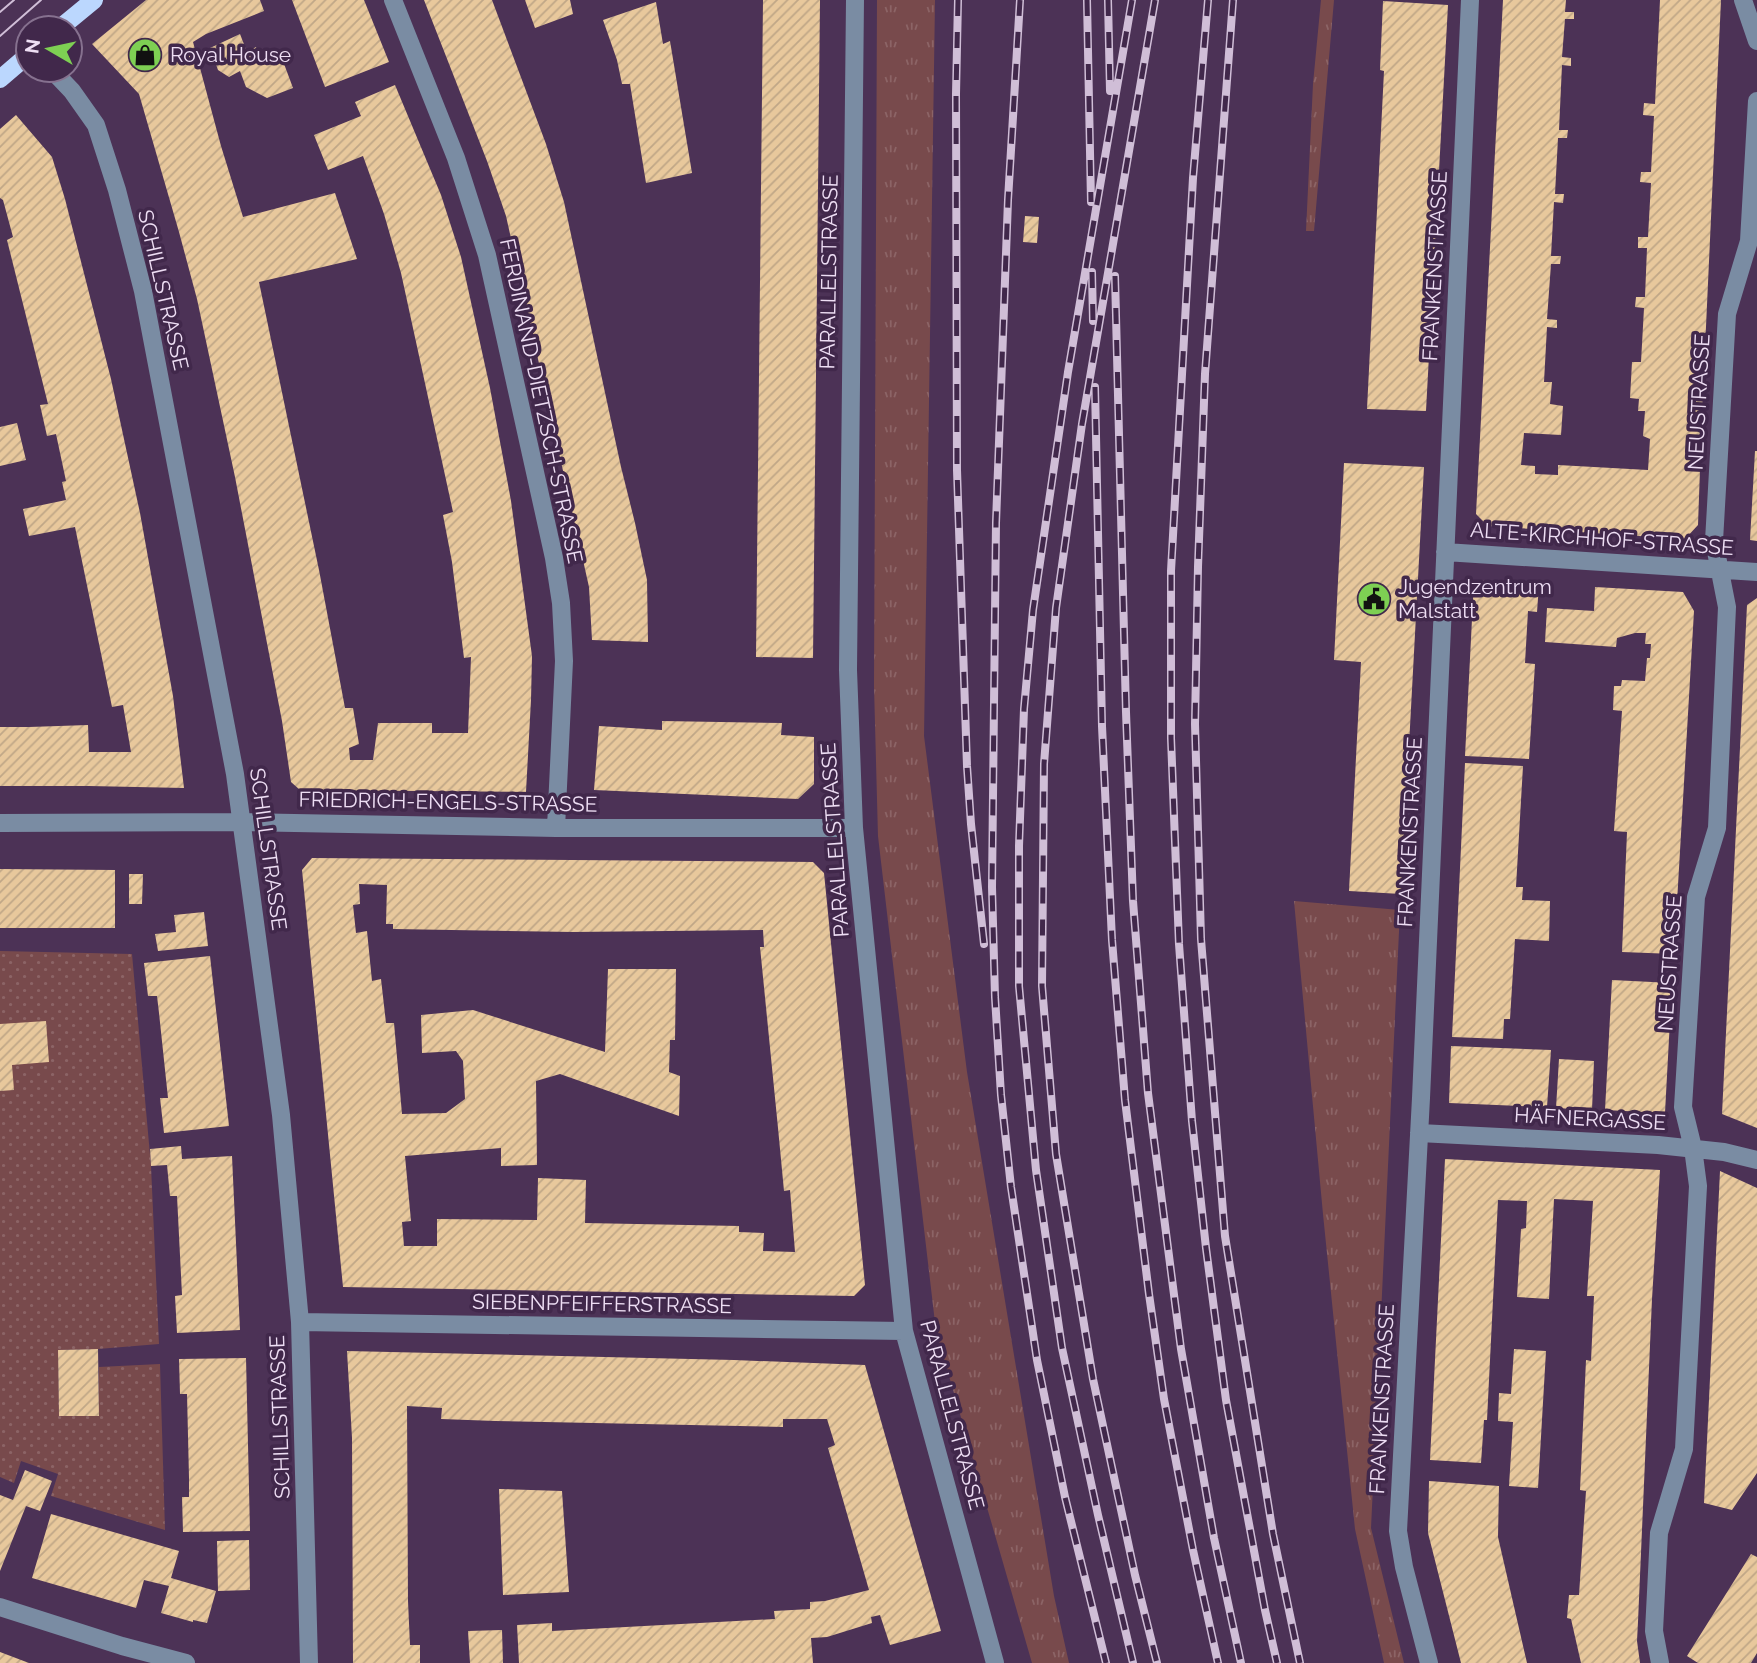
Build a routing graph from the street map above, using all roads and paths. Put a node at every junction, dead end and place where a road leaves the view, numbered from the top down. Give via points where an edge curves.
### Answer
1 (94, 0) edge
2 (393, 0) edge
3 (855, 0) edge
4 (1470, 0) edge
5 (1743, 0) edge
6 (77, 14) edge
7 (1757, 41) edge
8 (14, 67) edge
9 (0, 79) edge
10 (65, 84) edge
11 (1757, 101) edge
12 (1445, 552) junction
13 (1720, 570) junction
14 (1757, 572) edge
15 (242, 822) junction
16 (0, 823) edge
17 (556, 828) junction
18 (854, 828) junction
19 (1419, 1133) junction
20 (1693, 1148) junction
21 (1757, 1160) edge
22 (300, 1322) junction
23 (904, 1331) junction
24 (0, 1608) edge
25 (186, 1663) edge
26 (309, 1663) edge
27 (995, 1663) edge
28 (1430, 1663) edge
29 (1660, 1663) edge

1 - 6 main road
2 - 17 street, FERDINAND-DIETZSCH-STRASSE via 456,158 487,254 554,558 564,661
3 - 18 street, PARALLELSTRASSE via 848,670
4 - 12 street, FRANKENSTRASSE
5 - 7 street
8 - 9 main road
10 - 15 street, SCHILLSTRASSE via 96,125 143,291
11 - 13 street, NEUSTRASSE via 1749,241 1727,314 1714,541
12 - 13 street, ALTE-KIRCHHOF-STRASSE
12 - 19 street, FRANKENSTRASSE
13 - 14 street, ALTE-KIRCHHOF-STRASSE
13 - 20 street, NEUSTRASSE via 1727,607 1717,828 1696,897 1683,1107
15 - 16 street, FRIEDRICH-ENGELS-STRASSE
15 - 17 street, FRIEDRICH-ENGELS-STRASSE
15 - 22 street, SCHILLSTRASSE via 281,1115
17 - 18 street, FRIEDRICH-ENGELS-STRASSE
18 - 23 street, PARALLELSTRASSE
19 - 20 street, HÄFNERGASSE
19 - 28 street, FRANKENSTRASSE via 1398,1531
20 - 21 street, HÄFNERGASSE
20 - 29 street, NEUSTRASSE via 1699,1186 1684,1449 1659,1533 1654,1631
22 - 23 street, SIEBENPFEIFFERSTRASSE
22 - 26 street, SCHILLSTRASSE
23 - 27 street, PARALLELSTRASSE
24 - 25 street

